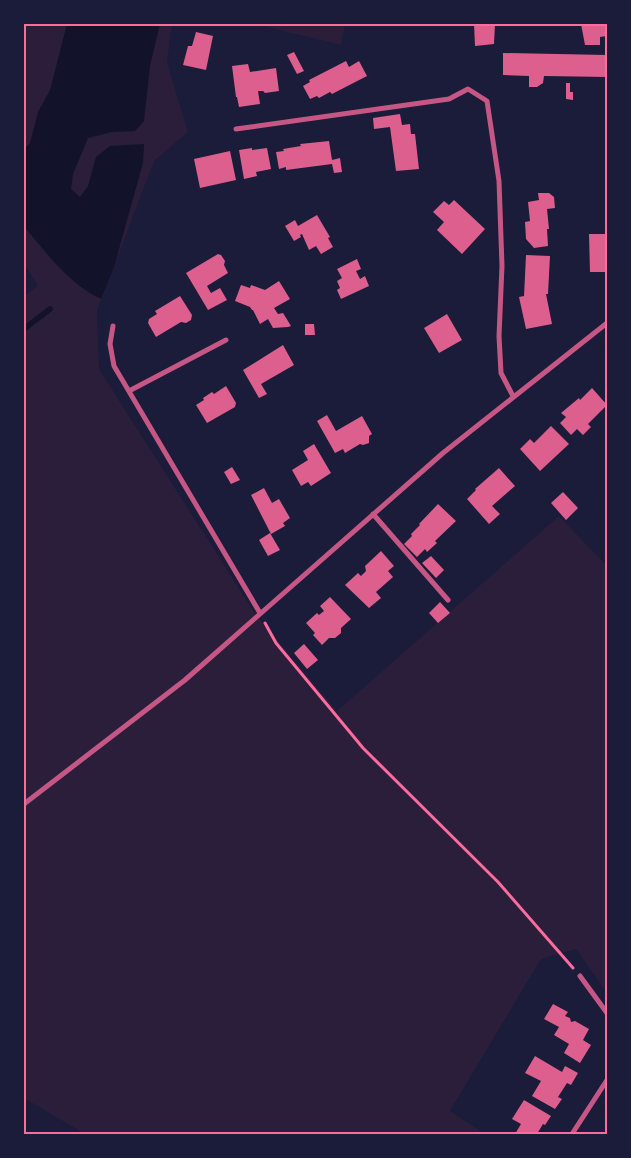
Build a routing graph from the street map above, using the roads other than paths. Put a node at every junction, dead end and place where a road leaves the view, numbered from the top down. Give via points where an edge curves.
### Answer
1 (236, 128) dead end
2 (607, 323) edge
3 (113, 326) dead end
4 (226, 340) dead end
5 (129, 391) junction
6 (513, 396) junction
7 (373, 514) junction
8 (448, 600) dead end
9 (260, 613) junction
10 (24, 804) edge
11 (580, 976) road end
12 (607, 1014) edge
13 (607, 1080) edge
14 (572, 1134) edge

1 - 6 street via 449,100 468,89 487,101 499,181 501,373
2 - 6 street
3 - 5 street via 110,344 114,366
4 - 5 street
5 - 9 street
6 - 7 street
7 - 8 street
7 - 9 street
9 - 10 street via 185,680
11 - 12 street
13 - 14 street

